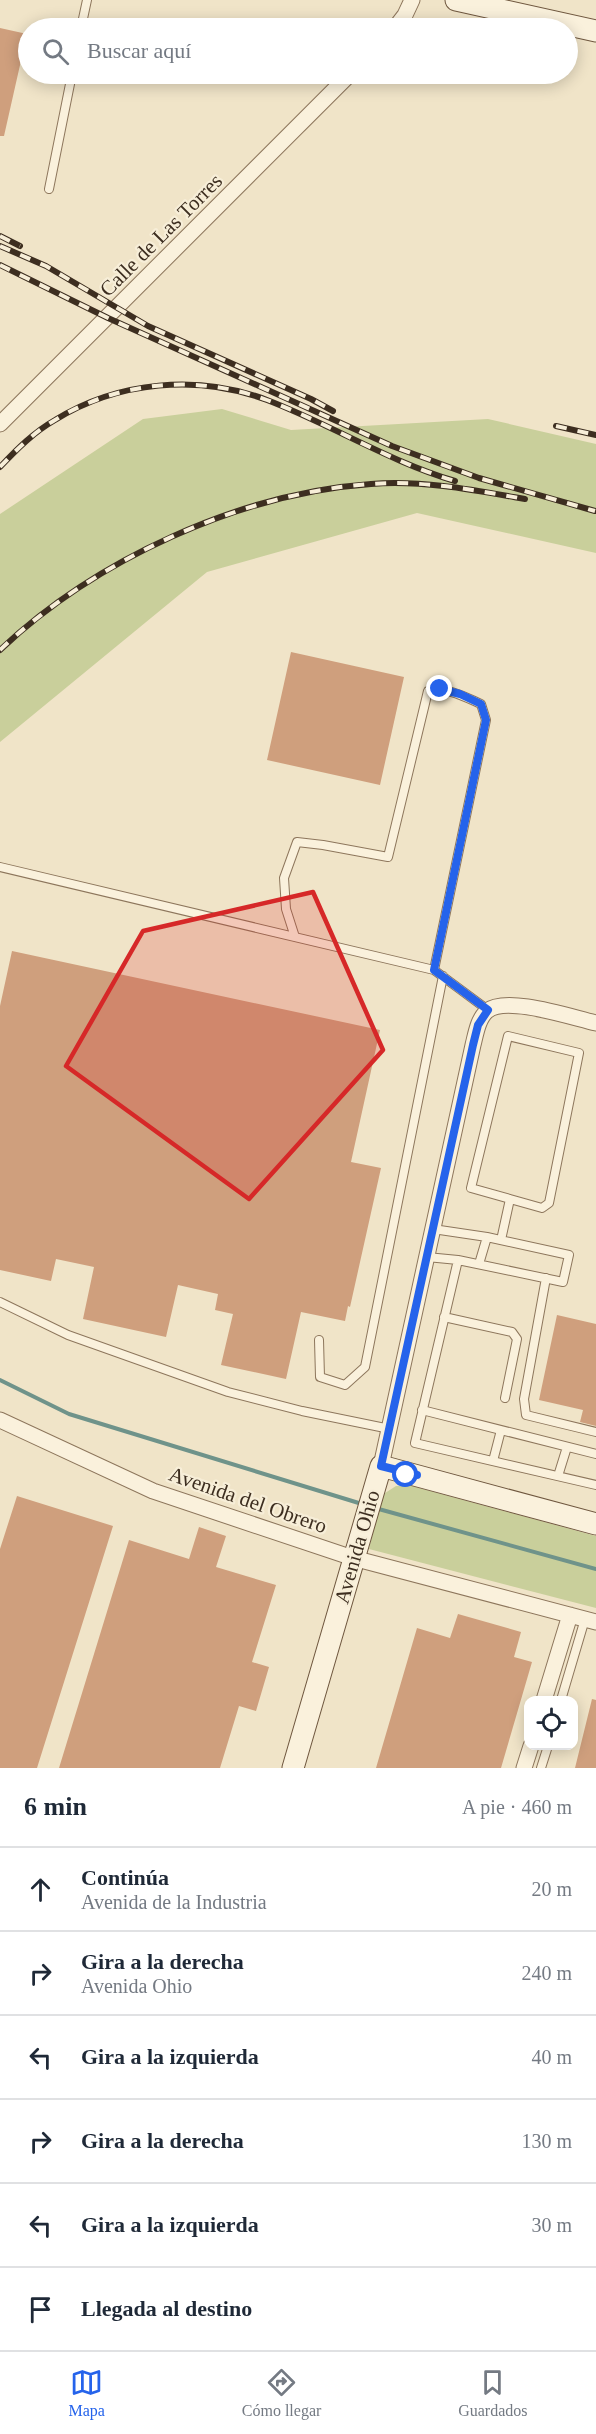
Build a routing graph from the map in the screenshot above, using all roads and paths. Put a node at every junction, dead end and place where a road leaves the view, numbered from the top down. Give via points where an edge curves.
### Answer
1 (87, 0) edge
2 (412, 0) edge
3 (456, 0) edge
4 (83, 18) edge
5 (403, 18) edge
6 (535, 18) edge
7 (578, 28) edge
8 (596, 32) edge
9 (70, 84) edge
10 (340, 84) edge
11 (49, 189) dead end
12 (0, 424) edge
13 (0, 867) edge
14 (295, 937) junction
15 (434, 970) junction
16 (444, 976) junction
17 (488, 1010) junction
18 (596, 1023) edge
19 (510, 1199) junction
20 (433, 1229) junction
21 (487, 1237) junction
22 (501, 1240) junction
23 (427, 1257) junction
24 (458, 1260) junction
25 (479, 1264) junction
26 (546, 1278) junction
27 (0, 1302) edge
28 (444, 1317) junction
29 (319, 1340) dead end
30 (505, 1398) dead end
31 (422, 1410) junction
32 (0, 1420) edge
33 (390, 1429) junction
34 (501, 1430) junction
35 (596, 1432) edge
36 (567, 1446) junction
37 (596, 1454) edge
38 (493, 1461) junction
39 (558, 1476) junction
40 (596, 1485) edge
41 (374, 1488) junction
42 (596, 1524) edge
43 (353, 1558) junction
44 (570, 1615) junction
45 (590, 1621) edge
46 (546, 1696) edge
47 (563, 1696) edge
48 (530, 1750) edge
49 (547, 1750) edge
50 (293, 1768) edge
51 (524, 1768) edge
52 (541, 1768) edge

1 - 4 lane
2 - 5 street
3 - 6 street
7 - 8 street
9 - 11 lane
10 - 12 street, Calle de Las Torres
13 - 14 lane
14 - 15 lane
14 - 15 lane via 285,909 284,878 297,842 388,857 428,691 440,689 481,704 486,720
15 - 16 lane
16 - 17 lane
16 - 29 lane via 365,1367 345,1385 320,1377
17 - 18 street via 512,1005
17 - 20 street, Avenida Ohio via 478,1025
19 - 19 lane via 471,1188 508,1036 579,1053 549,1203 542,1208
19 - 22 lane
20 - 21 lane
20 - 23 street, Avenida Ohio
21 - 22 lane
21 - 25 lane
22 - 26 lane via 569,1255 563,1282
23 - 24 lane
23 - 33 street, Avenida Ohio
24 - 25 lane
24 - 28 lane
25 - 26 lane
26 - 35 lane via 524,1399 526,1415
27 - 33 lane via 68,1335 228,1392
28 - 30 lane via 512,1332 518,1339
28 - 31 lane
31 - 34 lane
31 - 38 lane via 415,1443
32 - 43 street, Avenida del Obrero via 153,1491
33 - 41 street, Avenida Ohio
34 - 36 lane
34 - 38 lane
36 - 37 lane
36 - 39 lane
38 - 39 lane
39 - 40 lane
41 - 42 street via 406,1475 417,1475
41 - 43 street, Avenida Ohio
43 - 44 street, Avenida del Obrero
43 - 50 street, Avenida Ohio
44 - 45 street, Avenida del Obrero
44 - 46 street
45 - 47 lane
48 - 51 street
49 - 52 lane

